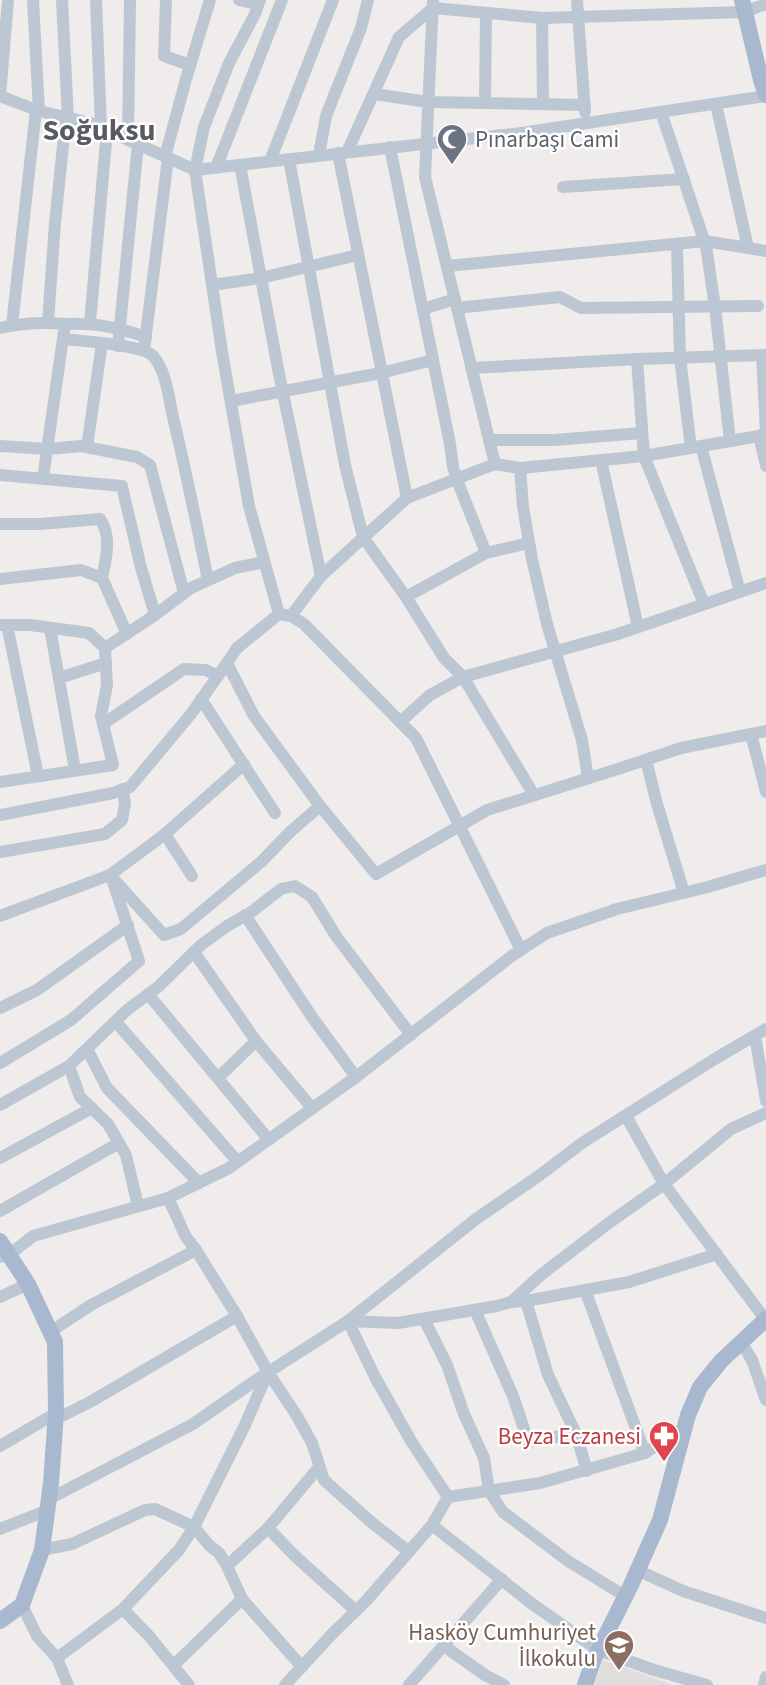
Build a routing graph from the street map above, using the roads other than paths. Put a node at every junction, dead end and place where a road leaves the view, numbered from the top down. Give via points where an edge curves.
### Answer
1 (8, 0) edge
2 (33, 0) edge
3 (62, 0) edge
4 (96, 0) edge
5 (130, 0) edge
6 (166, 0) edge
7 (210, 0) edge
8 (240, 0) edge
9 (282, 0) edge
10 (333, 0) edge
11 (368, 0) edge
12 (508, 0) edge
13 (577, 0) edge
14 (259, 2) edge
15 (433, 4) edge
16 (766, 4) edge
17 (743, 6) edge
18 (486, 13) junction
19 (510, 15) junction
20 (579, 17) junction
21 (542, 18) junction
22 (190, 65) junction
23 (374, 94) junction
24 (0, 96) edge
25 (766, 96) edge
26 (428, 102) junction
27 (485, 103) junction
28 (543, 104) junction
29 (716, 104) junction
30 (585, 105) junction
31 (37, 111) junction
32 (661, 112) junction
33 (67, 117) junction
34 (586, 123) junction
35 (104, 129) junction
36 (133, 142) junction
37 (426, 143) junction
38 (390, 147) junction
39 (343, 153) junction
40 (320, 155) junction
41 (167, 157) junction
42 (289, 159) junction
43 (270, 161) junction
44 (240, 165) junction
45 (216, 168) junction
46 (195, 170) junction
47 (684, 179) junction
48 (563, 187) dead end
49 (705, 241) junction
50 (677, 244) junction
51 (748, 248) junction
52 (766, 251) edge
53 (358, 255) junction
54 (309, 265) junction
55 (447, 267) junction
56 (261, 278) junction
57 (212, 285) junction
58 (456, 303) junction
59 (758, 306) dead end
60 (680, 307) junction
61 (715, 307) junction
62 (423, 309) junction
63 (48, 323) junction
64 (90, 323) junction
65 (65, 324) junction
66 (6, 326) edge
67 (120, 328) junction
68 (64, 339) junction
69 (102, 343) junction
70 (145, 344) junction
71 (118, 346) junction
72 (764, 356) edge
73 (719, 357) junction
74 (680, 358) junction
75 (636, 359) junction
76 (433, 360) junction
77 (471, 369) junction
78 (381, 373) junction
79 (330, 382) junction
80 (283, 392) junction
81 (231, 401) junction
82 (642, 433) junction
83 (759, 436) junction
84 (489, 440) junction
85 (730, 441) junction
86 (0, 446) edge
87 (87, 447) junction
88 (696, 447) junction
89 (48, 449) junction
90 (644, 456) junction
91 (601, 460) junction
92 (495, 464) junction
93 (766, 466) edge
94 (520, 468) junction
95 (0, 475) edge
96 (43, 478) junction
97 (457, 480) junction
98 (407, 498) junction
99 (0, 524) edge
100 (363, 537) junction
101 (529, 542) junction
102 (486, 553) junction
103 (264, 562) junction
104 (321, 576) junction
105 (102, 578) junction
106 (0, 579) edge
107 (208, 580) junction
108 (766, 583) edge
109 (740, 592) junction
110 (184, 593) junction
111 (406, 597) junction
112 (704, 604) junction
113 (155, 615) junction
114 (285, 615) junction
115 (3, 625) edge
116 (638, 627) junction
117 (50, 628) junction
118 (127, 634) junction
119 (106, 648) junction
120 (556, 650) junction
121 (106, 663) junction
122 (227, 663) junction
123 (218, 676) junction
124 (463, 677) junction
125 (59, 678) junction
126 (201, 699) junction
127 (400, 722) junction
128 (103, 724) junction
129 (766, 731) edge
130 (751, 734) junction
131 (646, 760) junction
132 (244, 764) junction
133 (75, 770) junction
134 (38, 776) junction
135 (589, 778) junction
136 (0, 782) edge
137 (123, 789) junction
138 (766, 792) edge
139 (534, 795) junction
140 (320, 806) junction
141 (275, 813) dead end
142 (0, 815) edge
143 (458, 825) junction
144 (164, 834) junction
145 (0, 852) edge
146 (766, 870) edge
147 (110, 875) junction
148 (192, 876) dead end
149 (684, 893) junction
150 (245, 915) junction
151 (0, 916) edge
152 (128, 925) junction
153 (521, 950) junction
154 (194, 952) junction
155 (148, 994) junction
156 (0, 1008) edge
157 (116, 1022) junction
158 (760, 1033) edge
159 (411, 1035) junction
160 (256, 1041) junction
161 (87, 1049) junction
162 (0, 1063) edge
163 (69, 1066) junction
164 (356, 1077) junction
165 (218, 1079) junction
166 (766, 1101) edge
167 (0, 1105) edge
168 (92, 1108) junction
169 (312, 1108) junction
170 (766, 1113) edge
171 (626, 1116) junction
172 (269, 1140) junction
173 (119, 1143) junction
174 (0, 1158) edge
175 (238, 1162) junction
176 (200, 1183) junction
177 (664, 1184) junction
178 (168, 1198) junction
179 (138, 1206) junction
180 (0, 1212) edge
181 (197, 1250) junction
182 (3, 1251) edge
183 (717, 1254) junction
184 (28, 1284) junction
185 (585, 1290) junction
186 (0, 1297) edge
187 (526, 1301) junction
188 (511, 1302) junction
189 (475, 1310) junction
190 (237, 1316) junction
191 (424, 1319) junction
192 (766, 1319) edge
193 (348, 1321) junction
194 (50, 1332) junction
195 (741, 1342) junction
196 (268, 1372) junction
197 (766, 1400) edge
198 (56, 1416) junction
199 (685, 1427) junction
200 (576, 1434) junction
201 (0, 1446) edge
202 (645, 1453) junction
203 (319, 1467) junction
204 (587, 1471) junction
205 (489, 1491) junction
206 (448, 1497) junction
207 (48, 1504) junction
208 (432, 1525) junction
209 (194, 1527) junction
210 (268, 1528) junction
211 (0, 1529) edge
212 (43, 1550) junction
213 (408, 1551) junction
214 (227, 1566) junction
215 (637, 1570) junction
216 (502, 1579) junction
217 (625, 1596) junction
218 (242, 1599) junction
219 (22, 1605) junction
220 (123, 1609) junction
221 (356, 1611) junction
222 (766, 1618) edge
223 (0, 1620) edge
224 (444, 1646) junction
225 (598, 1650) junction
226 (57, 1658) junction
227 (174, 1665) junction
228 (302, 1667) junction
229 (766, 1677) edge
230 (68, 1685) edge
231 (189, 1685) edge
232 (285, 1685) edge
233 (409, 1685) edge
234 (504, 1685) edge
235 (585, 1685) edge
236 (707, 1685) edge
237 (764, 1685) edge

1 - 24 street
2 - 31 street
3 - 33 street
4 - 35 street
5 - 36 street
6 - 22 street via 164,57
7 - 22 street
8 - 14 street
9 - 45 street
10 - 43 street
11 - 40 street via 326,116
12 - 19 street
13 - 20 street
14 - 46 street via 204,127
15 - 18 street
15 - 23 street via 399,37
15 - 26 street
16 - 17 street
17 - 20 street
17 - 25 main road
18 - 19 street
18 - 27 street
19 - 21 street
20 - 21 street
20 - 30 street
21 - 28 street
22 - 41 street
23 - 26 street
23 - 39 street
24 - 31 street
25 - 29 street
26 - 27 street
26 - 37 street
27 - 28 street
28 - 30 street
29 - 32 street
29 - 51 street
30 - 34 street
31 - 33 street
31 - 66 street
32 - 34 street
32 - 47 street
33 - 35 street
33 - 63 street
34 - 37 street
35 - 36 street
35 - 64 street
36 - 41 street
36 - 67 street
37 - 38 street
37 - 55 street via 425,177
38 - 39 street
38 - 62 street
39 - 40 street
39 - 53 street
40 - 42 street
41 - 46 street
41 - 70 street
42 - 43 street
42 - 54 street
43 - 44 street
44 - 45 street
44 - 56 street
45 - 46 street
46 - 57 street
47 - 48 street
47 - 49 street
49 - 50 street
49 - 51 street
49 - 61 street
50 - 55 street
50 - 60 street
51 - 52 street
53 - 54 street
53 - 78 street
54 - 56 street
54 - 79 street
55 - 58 street
56 - 57 street
56 - 80 street
57 - 81 street
58 - 60 street via 560,297 581,308
58 - 62 street
58 - 77 street
59 - 61 street
60 - 61 street
60 - 74 street
61 - 73 street
62 - 76 street
63 - 65 street
63 - 66 street
64 - 65 street
64 - 67 street
65 - 68 street
67 - 70 street
67 - 71 street
68 - 69 street
68 - 89 street
69 - 71 street
69 - 87 street
70 - 71 street
70 - 107 street via 163,374
72 - 73 street
72 - 83 street via 766,432
73 - 74 street
73 - 85 street
74 - 75 street
74 - 88 street
75 - 77 street
75 - 82 street
76 - 78 street
76 - 97 street
77 - 84 street
78 - 79 street
78 - 98 street
79 - 80 street
79 - 100 street
80 - 81 street
80 - 104 street
81 - 103 street
82 - 84 street
82 - 90 street
83 - 85 street
83 - 93 street
84 - 92 street
85 - 88 street
86 - 89 street
87 - 89 street
87 - 110 street via 137,457 150,465
88 - 90 street
88 - 109 street
89 - 96 street
90 - 91 street
90 - 112 street
91 - 94 street
91 - 116 street
92 - 94 street
92 - 97 street
94 - 101 street
95 - 96 street
96 - 113 street via 121,486
97 - 98 street
97 - 102 street
98 - 100 street
99 - 105 street via 100,519 105,526 107,554
100 - 104 street
100 - 111 street
101 - 102 street
101 - 120 street
102 - 111 street
103 - 107 street
103 - 114 street
104 - 114 street
105 - 106 street via 81,570
105 - 118 street
107 - 110 street
108 - 109 street
109 - 112 street
110 - 113 street
111 - 124 street via 444,657
112 - 116 street
113 - 118 street
114 - 122 street via 237,648
114 - 127 street via 304,624
115 - 117 street
115 - 134 street
116 - 120 street
117 - 119 street via 89,633
117 - 125 street
118 - 119 street
119 - 121 street
120 - 124 street
120 - 135 street
121 - 125 street
121 - 128 street
122 - 123 street
122 - 140 street via 254,716
123 - 126 street
123 - 128 street via 184,669
124 - 127 street via 430,695
124 - 139 street
125 - 133 street
126 - 132 street
126 - 137 street via 130,787
127 - 143 street via 416,738
128 - 133 street via 113,765
129 - 130 street
130 - 131 street
130 - 138 street
131 - 135 street
131 - 149 street
132 - 141 street
132 - 144 street
133 - 134 street
134 - 136 street
135 - 139 street
137 - 142 street
137 - 145 street via 122,820 105,834
139 - 143 street via 486,810
140 - 143 street via 376,874
140 - 147 street via 181,929 164,935
143 - 153 street
144 - 147 street
144 - 148 street
146 - 149 street
147 - 151 street
147 - 152 street
149 - 153 street via 570,924
150 - 154 street
150 - 159 street via 281,889 295,886 312,897
150 - 164 street
152 - 156 street via 37,990
152 - 162 street via 139,961 71,1020
153 - 159 street
154 - 155 street
154 - 160 street
155 - 157 street
155 - 165 street
157 - 161 street
157 - 175 street
158 - 166 street
158 - 171 street
159 - 164 street
160 - 165 street
160 - 169 street
161 - 163 street
161 - 176 street via 107,1088
163 - 167 street
163 - 168 street via 79,1097
164 - 169 street
165 - 172 street
168 - 173 street
168 - 174 street
169 - 172 street
170 - 177 street via 731,1129
171 - 177 street
171 - 193 street via 475,1219
172 - 175 street
173 - 179 street
173 - 180 street
175 - 176 street
176 - 178 street
177 - 183 street
177 - 188 street
178 - 179 street
178 - 181 street
179 - 182 street via 33,1236
181 - 190 street
181 - 194 street via 91,1305
182 - 184 main road
183 - 185 street via 629,1282
183 - 192 street
184 - 186 street
184 - 194 main road
185 - 187 street
185 - 202 street
187 - 188 street
187 - 200 street via 548,1375
188 - 189 street
189 - 191 street
189 - 200 street via 528,1441
190 - 196 street
190 - 198 street via 90,1402
191 - 193 street
191 - 205 street via 484,1458
192 - 195 main road
193 - 196 street
193 - 206 street via 411,1441
194 - 198 main road via 55,1342
195 - 197 street
195 - 199 main road via 700,1387
196 - 203 street via 298,1416
196 - 207 street via 193,1424
196 - 209 street
198 - 201 street
198 - 207 main road
199 - 202 street
199 - 215 main road via 660,1520
200 - 204 street
202 - 204 street
203 - 210 street
203 - 213 street via 324,1480
204 - 205 street
205 - 206 street
205 - 217 street via 503,1512 531,1534
206 - 208 street
207 - 211 street
207 - 212 main road
208 - 213 street
208 - 216 street
209 - 212 street via 155,1509 145,1510 72,1544
209 - 214 street
209 - 220 street
210 - 214 street
210 - 221 street
212 - 219 main road
213 - 221 street
214 - 218 street
215 - 217 main road
215 - 222 street
216 - 224 street
216 - 225 street
217 - 225 main road
218 - 227 street
218 - 228 street
219 - 223 main road
219 - 226 street via 37,1636
220 - 226 street
220 - 227 street
221 - 228 street
224 - 233 street
224 - 234 street
225 - 235 main road
225 - 236 street
226 - 230 street
227 - 231 street
228 - 232 street
229 - 237 street

